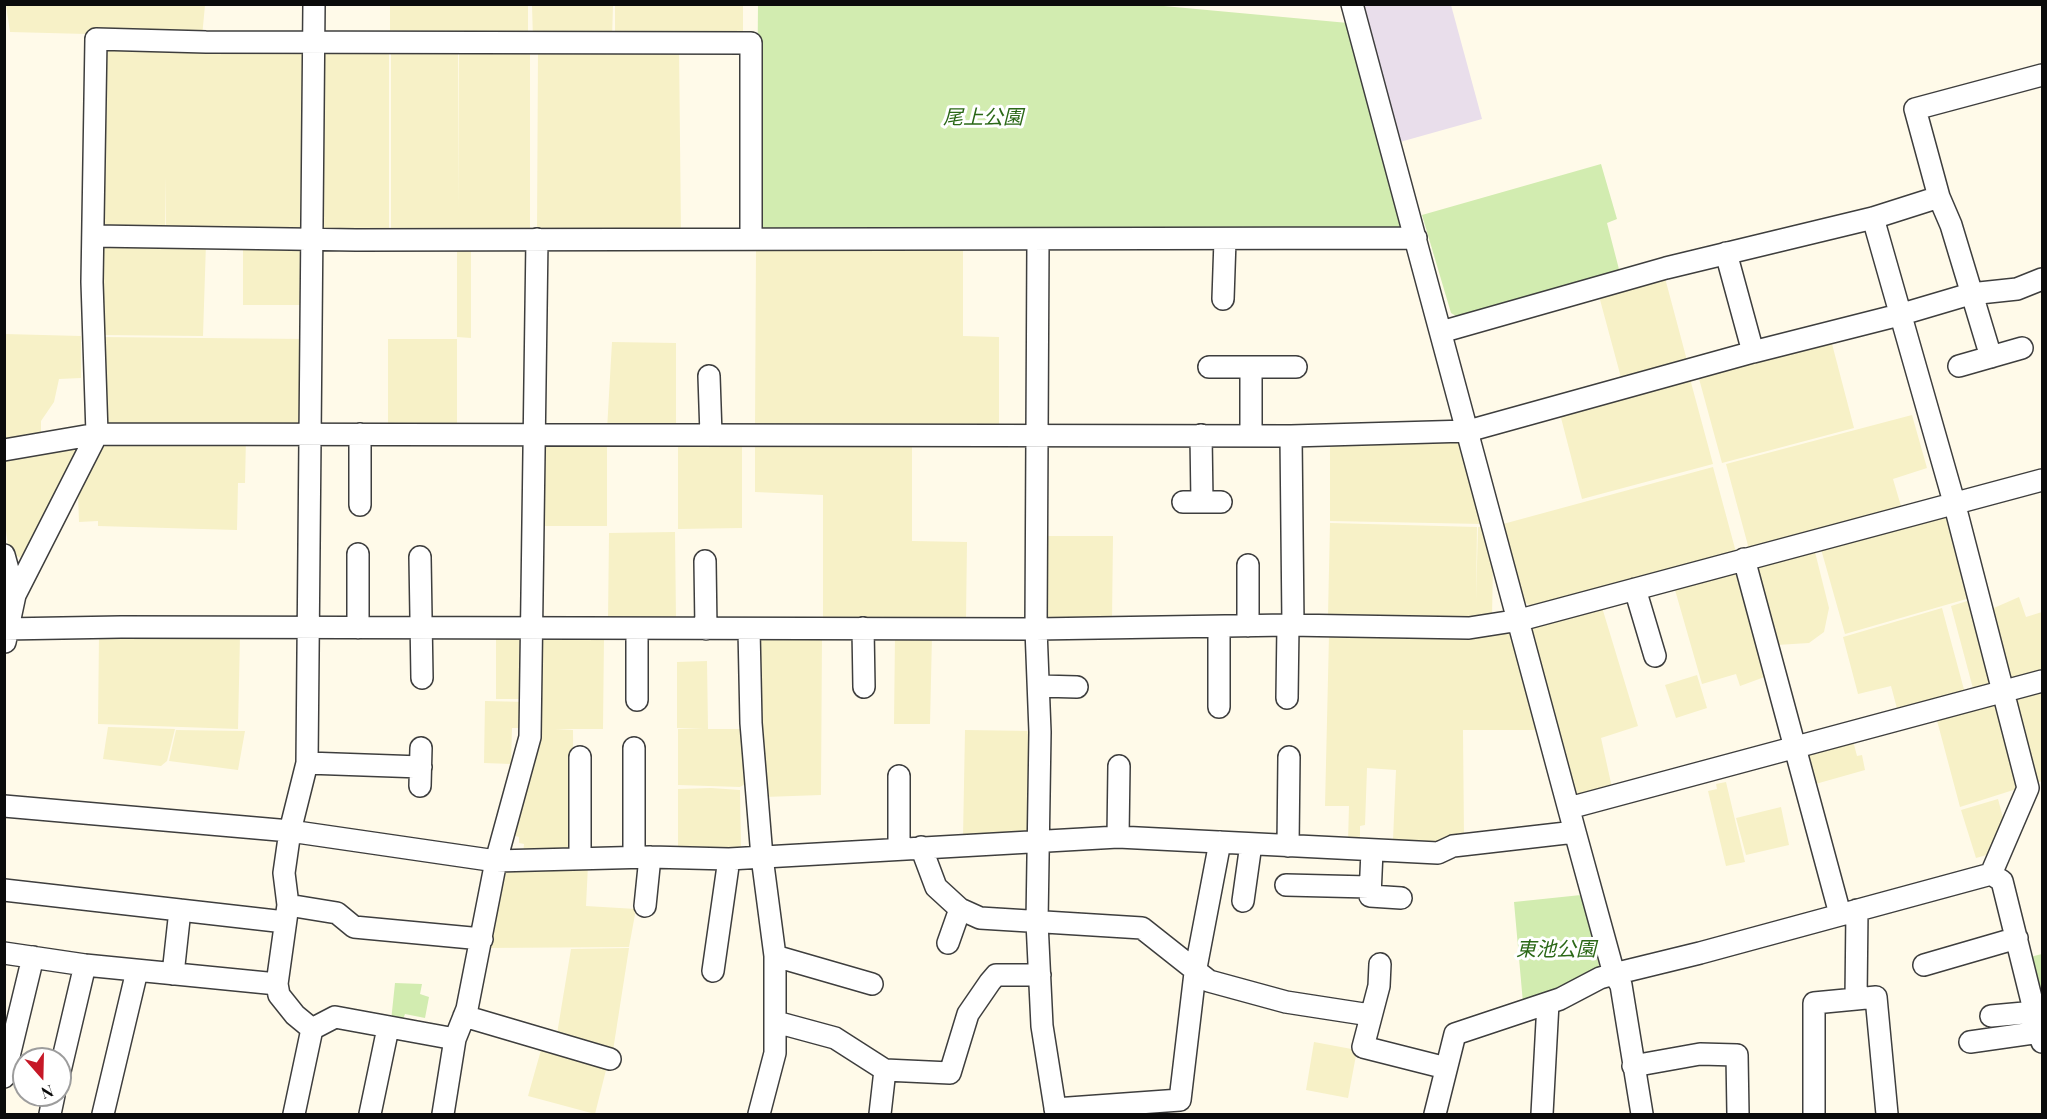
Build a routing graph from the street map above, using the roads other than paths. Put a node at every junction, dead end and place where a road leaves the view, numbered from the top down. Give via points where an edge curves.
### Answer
1 (314, 4) edge
2 (1352, 4) edge
3 (314, 41) junction
4 (2043, 75) edge
5 (1939, 197) junction
6 (1873, 218) junction
7 (94, 236) junction
8 (751, 237) junction
9 (1416, 238) junction
10 (311, 239) junction
11 (537, 239) junction
12 (1038, 240) junction
13 (1225, 240) junction
14 (1726, 253) junction
15 (2043, 279) edge
16 (1970, 294) junction
17 (1223, 299) dead end
18 (1899, 315) junction
19 (1441, 332) junction
20 (2022, 348) dead end
21 (1753, 352) junction
22 (1991, 357) junction
23 (1959, 366) dead end
24 (1209, 367) dead end
25 (1251, 367) junction
26 (1296, 367) dead end
27 (709, 376) dead end
28 (1468, 431) junction
29 (534, 433) junction
30 (97, 434) junction
31 (360, 434) junction
32 (311, 435) junction
33 (711, 435) junction
34 (1201, 435) junction
35 (1251, 435) junction
36 (1036, 436) junction
37 (1291, 436) junction
38 (4, 450) edge
39 (2043, 480) edge
40 (1202, 502) dead end
41 (1954, 502) junction
42 (360, 506) dead end
43 (358, 554) dead end
44 (4, 555) edge
45 (420, 557) dead end
46 (1744, 559) junction
47 (705, 561) dead end
48 (1248, 565) dead end
49 (1635, 589) junction
50 (15, 595) junction
51 (1520, 620) junction
52 (1290, 625) junction
53 (1248, 626) junction
54 (310, 627) junction
55 (1219, 627) junction
56 (358, 628) junction
57 (421, 628) junction
58 (637, 628) junction
59 (863, 628) junction
60 (532, 629) junction
61 (706, 629) junction
62 (749, 629) junction
63 (1036, 629) junction
64 (6, 634) edge
65 (1654, 656) dead end
66 (422, 678) dead end
67 (2043, 681) edge
68 (864, 687) dead end
69 (1040, 687) junction
70 (1077, 687) dead end
71 (2004, 691) junction
72 (1287, 698) dead end
73 (637, 701) dead end
74 (1219, 707) dead end
75 (1795, 747) junction
76 (634, 748) dead end
77 (580, 757) dead end
78 (1289, 757) dead end
79 (307, 763) junction
80 (1119, 766) dead end
81 (421, 767) dead end
82 (899, 776) dead end
83 (4, 806) edge
84 (1569, 808) junction
85 (290, 831) junction
86 (1575, 832) junction
87 (1118, 837) junction
88 (1037, 840) junction
89 (1220, 842) junction
90 (899, 844) junction
91 (1251, 844) junction
92 (1288, 846) junction
93 (921, 847) junction
94 (1372, 851) junction
95 (580, 854) junction
96 (638, 854) junction
97 (497, 855) junction
98 (762, 857) junction
99 (729, 859) junction
100 (1991, 874) junction
101 (1286, 885) dead end
102 (1370, 887) junction
103 (4, 890) edge
104 (1401, 898) dead end
105 (1243, 902) dead end
106 (645, 906) dead end
107 (960, 909) junction
108 (180, 910) junction
109 (1848, 912) junction
110 (287, 914) junction
111 (1037, 922) junction
112 (2017, 938) junction
113 (482, 939) junction
114 (948, 943) dead end
115 (4, 953) edge
116 (775, 956) junction
117 (33, 957) junction
118 (720, 959) dead end
119 (1380, 964) dead end
120 (1924, 964) dead end
121 (84, 965) junction
122 (137, 971) junction
123 (1196, 972) junction
124 (173, 974) junction
125 (1614, 974) junction
126 (1040, 975) junction
127 (277, 984) junction
128 (872, 984) dead end
129 (1856, 999) junction
130 (1548, 1003) junction
131 (1370, 1015) junction
132 (464, 1016) junction
133 (1991, 1016) dead end
134 (776, 1022) junction
135 (388, 1028) junction
136 (312, 1029) junction
137 (2039, 1029) edge
138 (455, 1039) junction
139 (1970, 1042) dead end
140 (65, 1047) edge
141 (610, 1059) dead end
142 (1633, 1066) junction
143 (1446, 1068) junction
144 (885, 1070) junction
145 (4, 1077) edge
146 (1055, 1112) edge
147 (103, 1114) edge
148 (294, 1114) edge
149 (370, 1114) edge
150 (443, 1114) edge
151 (759, 1114) edge
152 (880, 1114) edge
153 (1436, 1114) edge
154 (1542, 1114) edge
155 (1642, 1114) edge
156 (1738, 1114) edge
157 (1814, 1114) edge
158 (1887, 1114) edge

1 - 3 street
2 - 9 street
3 - 7 street via 96,39
3 - 8 street via 751,43
3 - 10 street
4 - 5 street via 1915,110
5 - 6 street
5 - 16 street
6 - 14 street
6 - 18 street
7 - 10 street
7 - 30 street
8 - 11 street
8 - 12 street
9 - 13 street
9 - 19 street
10 - 11 street
10 - 32 street
11 - 29 street
12 - 13 street
12 - 36 street
13 - 17 street
14 - 19 street
14 - 21 street
15 - 16 street via 2017,289
16 - 18 street
16 - 22 street
18 - 21 street
18 - 41 street
19 - 28 street
20 - 22 street
21 - 28 street
22 - 23 street
24 - 25 street
25 - 26 street
25 - 35 street
27 - 33 street
28 - 37 street
28 - 51 street
29 - 31 street
29 - 33 street
29 - 60 street
30 - 32 street
30 - 38 street
30 - 50 street
31 - 32 street
31 - 42 street
32 - 54 street
33 - 36 street
34 - 35 street
34 - 36 street
34 - 40 street
35 - 37 street
36 - 63 street
37 - 52 street
39 - 41 street
41 - 46 street
41 - 71 street
43 - 56 street
44 - 50 street
45 - 57 street
46 - 49 street
46 - 75 street
47 - 61 street
48 - 53 street
49 - 51 street
49 - 65 street
50 - 64 street
51 - 52 street via 1469,628
51 - 84 street
52 - 53 street
52 - 72 street
53 - 55 street
54 - 56 street
54 - 64 street
54 - 79 street
55 - 63 street
55 - 74 street
56 - 57 street
57 - 60 street
57 - 66 street
58 - 60 street
58 - 61 street
58 - 73 street
59 - 62 street
59 - 63 street
59 - 68 street
60 - 97 street via 530,737
61 - 62 street
62 - 98 street via 751,723
63 - 69 street
67 - 71 street
69 - 70 street
69 - 88 street
71 - 75 street
71 - 100 street via 2028,788
75 - 84 street
75 - 109 street
76 - 96 street
77 - 95 street
78 - 92 street
79 - 81 street
79 - 85 street
80 - 87 street
82 - 90 street
83 - 85 street
84 - 86 street
85 - 97 street
85 - 110 street via 284,873
86 - 94 street via 1453,846 1438,853
86 - 125 street
87 - 88 street
87 - 89 street
88 - 93 street
88 - 111 street
89 - 91 street
89 - 123 street
90 - 93 street
90 - 98 street
91 - 92 street
91 - 105 street
92 - 94 street
93 - 107 street via 936,887
94 - 102 street
95 - 96 street
95 - 97 street
96 - 99 street
96 - 106 street
97 - 113 street
98 - 99 street
98 - 116 street
99 - 118 street
100 - 109 street
100 - 112 street via 2002,881
101 - 102 street
102 - 104 street via 1370,896
103 - 108 street
107 - 111 street via 980,918
107 - 114 street
108 - 110 street
108 - 124 street
109 - 125 street
109 - 129 street
110 - 113 street via 337,913 354,927
110 - 127 street
111 - 123 street via 1142,928
111 - 126 street
112 - 120 street
112 - 137 street
113 - 132 street
115 - 117 street
116 - 128 street
116 - 134 street
117 - 121 street
117 - 145 street
119 - 131 street
121 - 122 street
121 - 140 street
122 - 124 street
122 - 147 street
123 - 131 street via 1209,981 1286,1002
123 - 146 street via 1180,1100
124 - 127 street
125 - 130 street
125 - 142 street via 1621,985
126 - 144 street via 996,975 968,1014 950,1073
126 - 146 street via 1042,1026
127 - 136 street via 279,995
129 - 157 street via 1814,1003
129 - 158 street via 1876,997
130 - 143 street via 1455,1034
130 - 154 street
131 - 143 street via 1364,1047
132 - 138 street
132 - 141 street
133 - 137 street
134 - 144 street via 835,1038
134 - 151 street via 775,1053
135 - 136 street via 335,1017
135 - 138 street
135 - 149 street
136 - 148 street
137 - 139 street
138 - 150 street
142 - 155 street
142 - 156 street via 1700,1054 1737,1054
143 - 153 street
144 - 152 street

